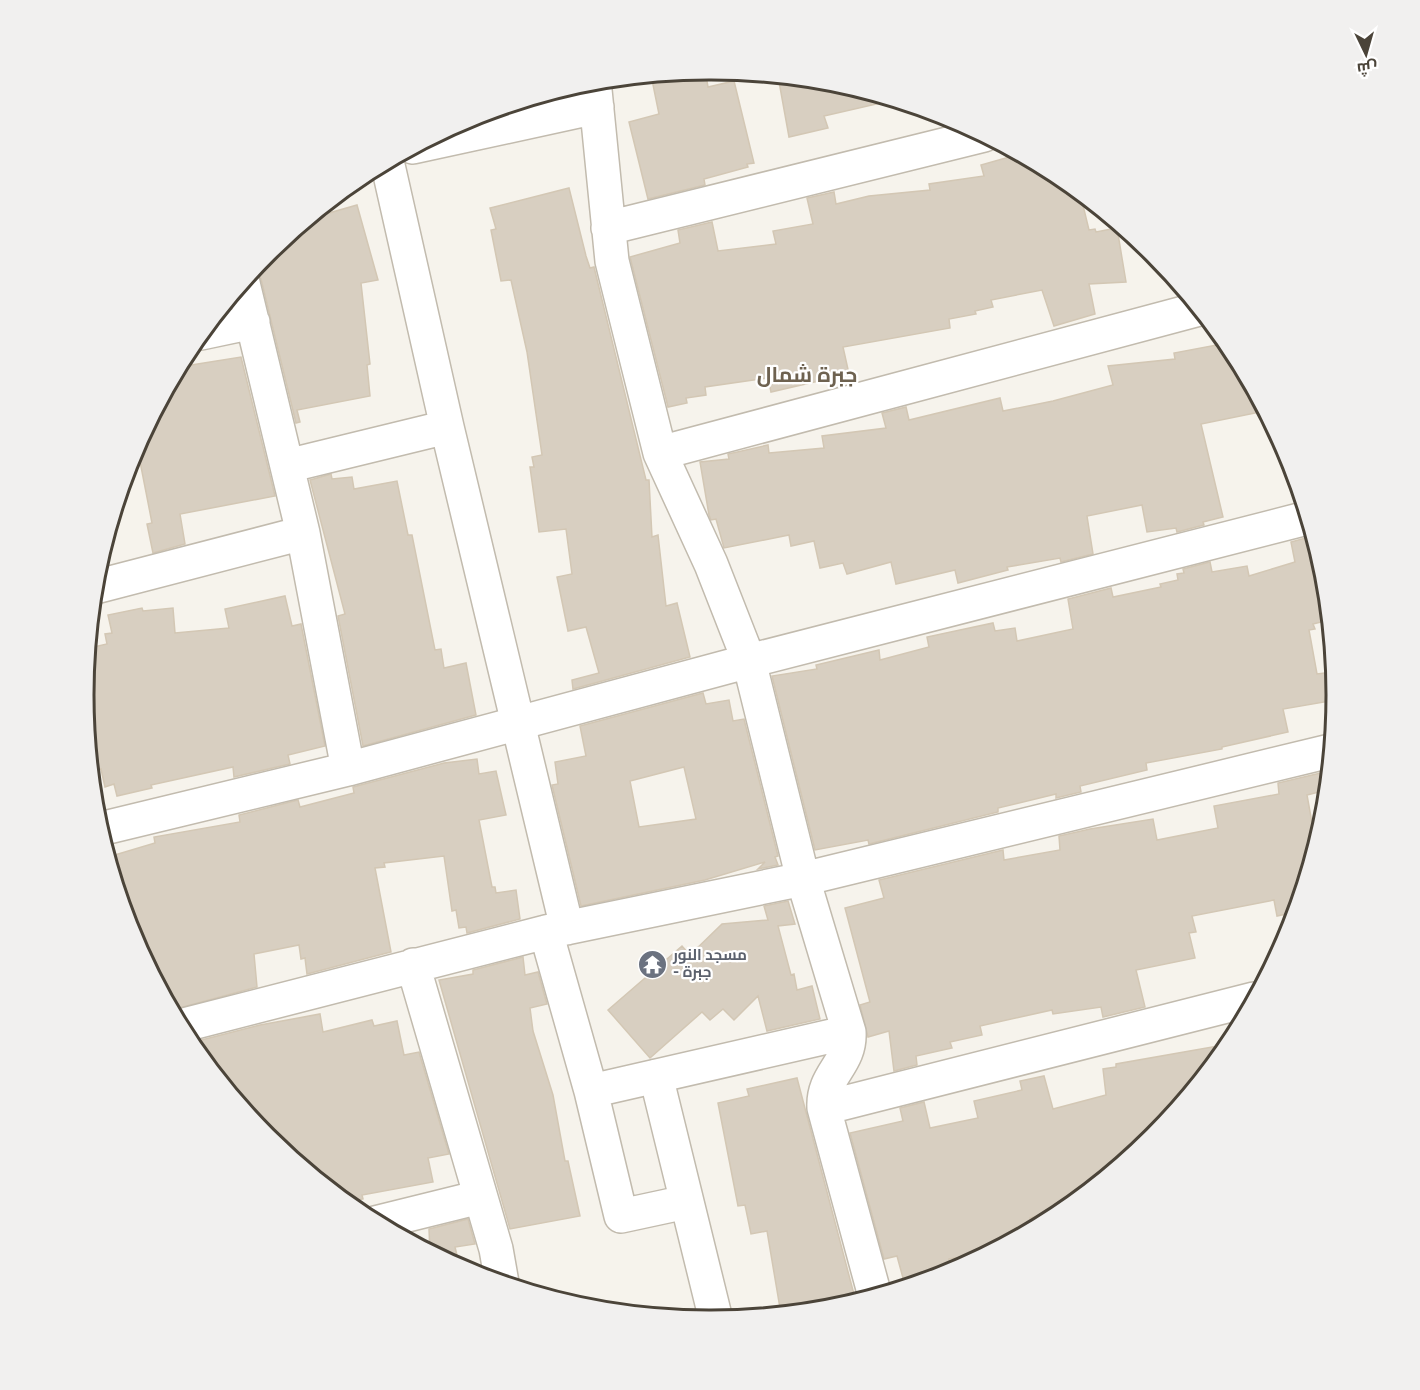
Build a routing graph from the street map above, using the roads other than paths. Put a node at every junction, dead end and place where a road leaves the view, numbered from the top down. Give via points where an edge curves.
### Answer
1 (596, 94) edge
2 (456, 135) edge
3 (972, 138) edge
4 (389, 170) edge
5 (608, 228) junction
6 (245, 291) edge
7 (1191, 311) edge
8 (253, 322) junction
9 (215, 330) edge
10 (447, 427) junction
11 (660, 453) junction
12 (287, 466) junction
13 (1300, 520) edge
14 (303, 533) junction
15 (105, 585) edge
16 (749, 661) junction
17 (517, 724) junction
18 (1322, 753) edge
19 (348, 769) junction
20 (109, 827) edge
21 (803, 879) junction
22 (556, 930) junction
23 (413, 965) junction
24 (1244, 1002) edge
25 (190, 1023) edge
26 (849, 1032) junction
27 (656, 1076) junction
28 (591, 1090) junction
29 (824, 1108) junction
30 (480, 1197) junction
31 (686, 1202) junction
32 (387, 1219) edge
33 (500, 1274) edge
34 (873, 1289) edge
35 (713, 1310) edge

1 - 2 street
1 - 5 street
3 - 5 street
4 - 10 street
5 - 11 street via 612,261
6 - 8 street
7 - 11 street
8 - 9 street
8 - 12 street
10 - 12 street
10 - 17 street
11 - 16 street via 711,564
12 - 14 street
13 - 16 street
14 - 15 street
14 - 19 street
16 - 17 street
16 - 21 street
17 - 19 street
17 - 22 street
18 - 21 street
19 - 20 street
21 - 22 street
21 - 26 street
22 - 23 street
22 - 28 street
23 - 25 street
23 - 30 street
24 - 29 street
26 - 27 street
26 - 29 street via 846,1055 824,1088
27 - 28 street
27 - 31 street
28 - 31 street via 621,1216
29 - 34 street
30 - 32 street
30 - 33 street
31 - 35 street

